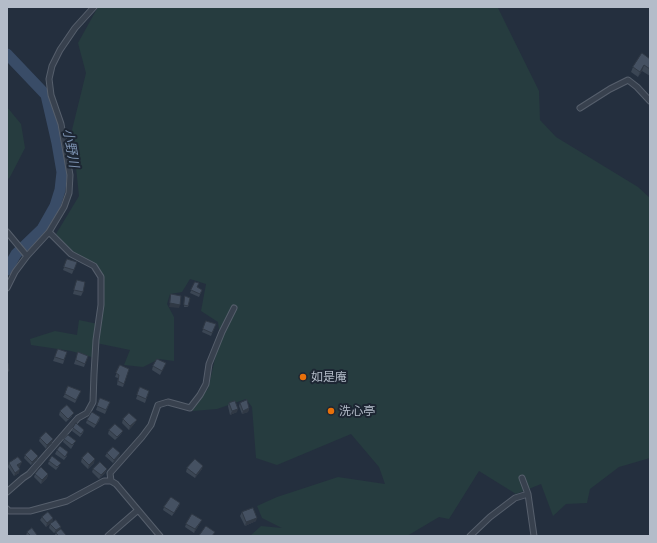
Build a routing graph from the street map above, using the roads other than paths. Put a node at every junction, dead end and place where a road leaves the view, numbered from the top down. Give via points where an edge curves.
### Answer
1 (94, 7) edge
2 (650, 101) edge
3 (580, 108) dead end
4 (7, 232) edge
5 (49, 232) junction
6 (27, 256) junction
7 (7, 288) edge
8 (234, 308) dead end
9 (522, 478) dead end
10 (111, 481) junction
11 (7, 492) edge
12 (528, 494) junction
13 (7, 509) edge
14 (138, 510) junction
15 (108, 536) edge
16 (160, 536) edge
17 (470, 536) edge
18 (534, 536) edge

1 - 5 street via 60,50 49,79 51,95 62,124 70,175 69,193 64,207
2 - 3 street via 628,80
4 - 6 street
5 - 6 street
5 - 11 street via 71,254 94,266 101,277 93,402 87,413 78,418 29,474
6 - 7 street
8 - 10 street via 209,364 206,384 200,395 190,408 168,402 158,405 151,425 110,473
9 - 12 street
10 - 13 street via 104,481 67,501 30,511
10 - 14 street
12 - 17 street via 515,498
12 - 18 street
14 - 15 street
14 - 16 street

